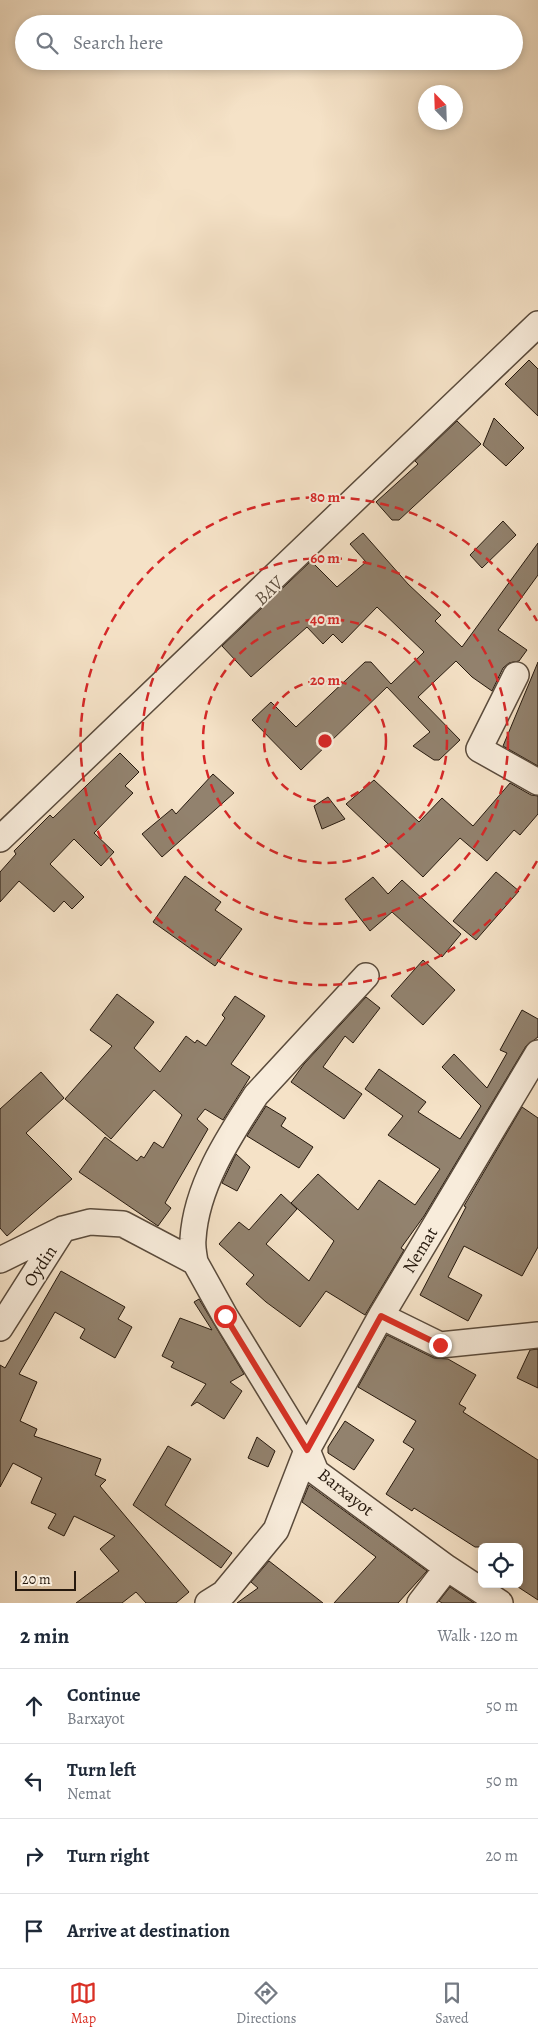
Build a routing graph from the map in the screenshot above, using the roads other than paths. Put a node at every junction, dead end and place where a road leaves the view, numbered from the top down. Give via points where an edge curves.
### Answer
1 (538, 324) edge
2 (516, 675) dead end
3 (538, 782) edge
4 (0, 839) edge
5 (366, 976) dead end
6 (538, 1053) edge
7 (63, 1229) junction
8 (0, 1260) edge
9 (195, 1262) junction
10 (381, 1316) junction
11 (0, 1328) edge
12 (538, 1335) edge
13 (307, 1450) junction
14 (447, 1568) junction
15 (208, 1603) edge
16 (420, 1603) edge
17 (500, 1603) edge

1 - 4 street
2 - 3 street via 479,749
5 - 9 street via 245,1111 200,1199 193,1240
6 - 10 street, Nemat
7 - 8 street
7 - 9 street via 90,1222 123,1224
7 - 11 street, Oydin
9 - 13 street, Barxayot
10 - 12 street via 440,1345
10 - 13 street, Nemat
13 - 14 street, Barxayot via 316,1472
13 - 15 street, Nemat via 276,1530 224,1593
14 - 16 street
14 - 17 street, Barxayot

